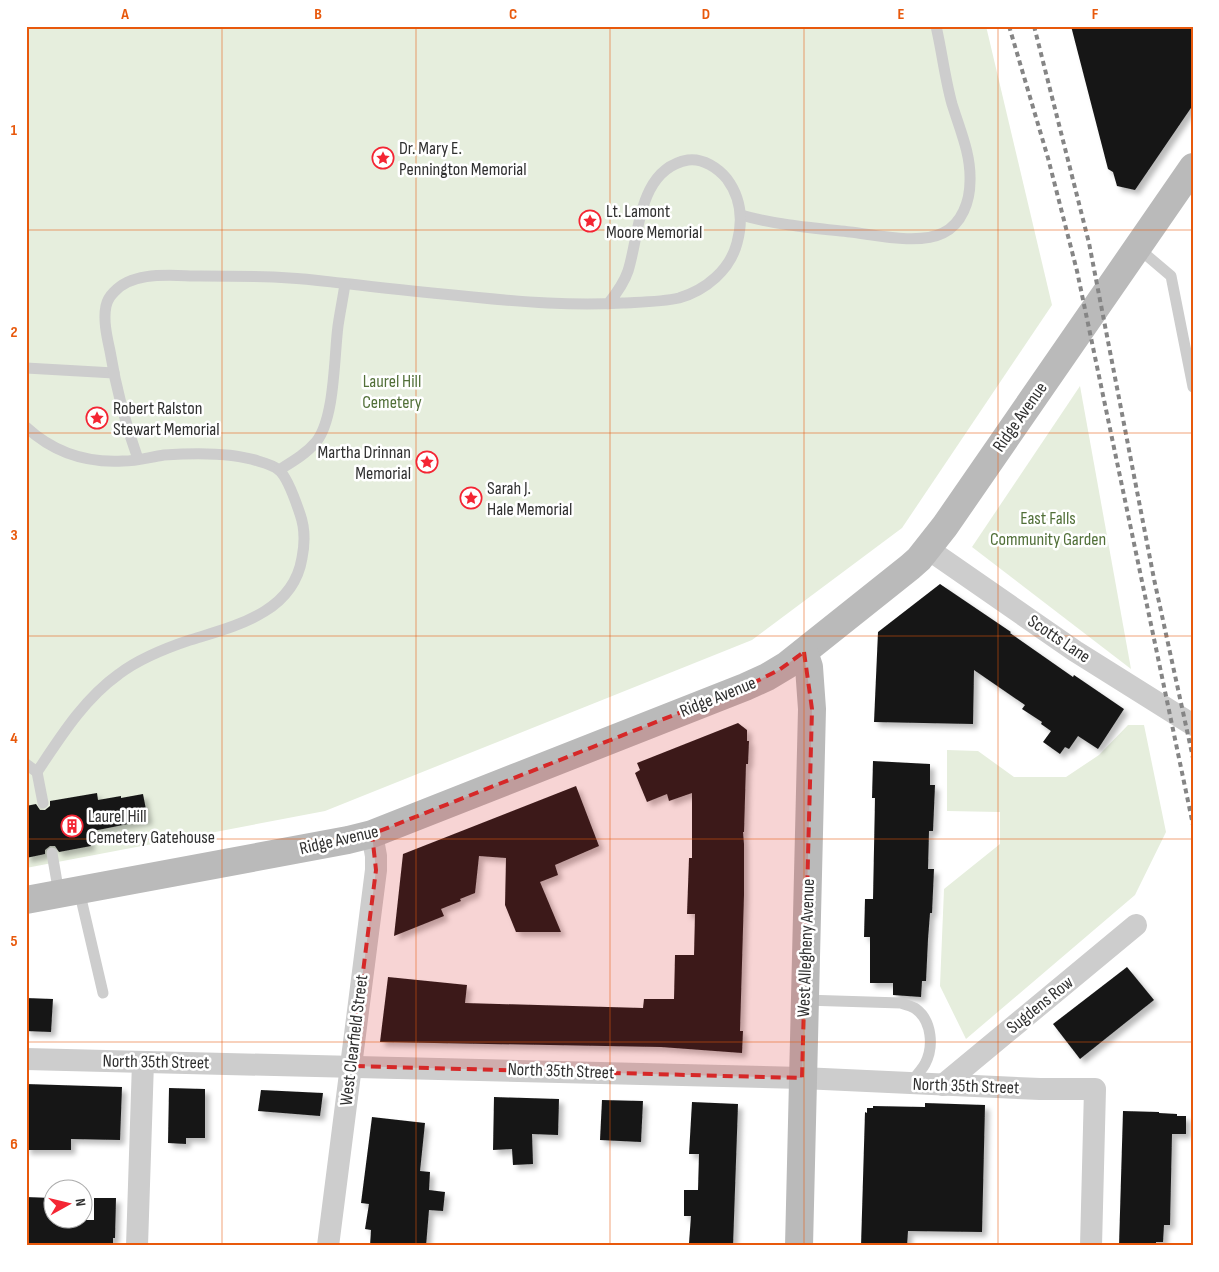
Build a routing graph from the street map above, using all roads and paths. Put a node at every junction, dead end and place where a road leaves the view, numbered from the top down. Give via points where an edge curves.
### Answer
1 (936, 26) edge
2 (1193, 167) edge
3 (741, 216) junction
4 (1138, 248) junction
5 (345, 284) junction
6 (608, 304) junction
7 (26, 368) edge
8 (114, 373) junction
9 (1193, 387) edge
10 (26, 427) edge
11 (138, 459) junction
12 (279, 470) junction
13 (928, 549) junction
14 (804, 652) junction
15 (1193, 725) edge
16 (26, 764) edge
17 (37, 772) junction
18 (43, 803) dead end
19 (372, 834) junction
20 (52, 853) dead end
21 (69, 892) junction
22 (26, 900) edge
23 (1136, 925) dead end
24 (103, 993) dead end
25 (804, 1000) junction
26 (26, 1059) edge
27 (143, 1062) junction
28 (351, 1066) junction
29 (802, 1078) junction
30 (910, 1083) junction
31 (943, 1085) junction
32 (137, 1246) edge
33 (328, 1246) edge
34 (799, 1246) edge
35 (1091, 1246) edge

1 - 3 lane via 948,90 969,160 970,183 966,205 957,222 944,233 917,238 879,236
2 - 4 main road, Ridge Avenue
3 - 6 lane via 738,239 730,261 703,287 671,300
3 - 6 lane via 735,192 713,167 694,160 667,169 646,199 628,271
4 - 9 lane via 1171,276
4 - 13 main road, Ridge Avenue
5 - 6 lane via 523,302
5 - 8 lane via 242,276 152,277 130,281 114,292 105,309
5 - 12 lane via 330,401 322,432 307,450
7 - 8 lane
8 - 11 lane
10 - 11 lane via 45,442 76,456 108,461
11 - 12 lane via 166,455 237,456 260,461
12 - 17 lane via 297,505 304,531 301,564 286,594 278,603 246,621 172,646 121,672 82,707
13 - 14 main road, Ridge Avenue
13 - 15 street, Scotts Lane via 1075,651
14 - 19 main road, Ridge Avenue via 779,670 745,687
14 - 25 main road, West Allegheny Avenue via 809,667 812,709
16 - 17 lane
17 - 18 lane
19 - 21 main road, Ridge Avenue
19 - 28 street, West Clearfield Street via 376,870
20 - 21 lane
21 - 22 main road, Ridge Avenue
21 - 24 lane
23 - 31 street, Sugdens Row
25 - 29 main road, West Allegheny Avenue
25 - 30 lane via 901,1003 916,1009 926,1021 930,1035 929,1053
26 - 27 street, North 35th Street
27 - 28 street, North 35th Street
27 - 32 street
28 - 29 street, North 35th Street
28 - 33 street, West Clearfield Street
29 - 30 street, North 35th Street
29 - 34 main road, West Allegheny Avenue
30 - 31 street, North 35th Street
31 - 35 street, North 35th Street via 1096,1089

